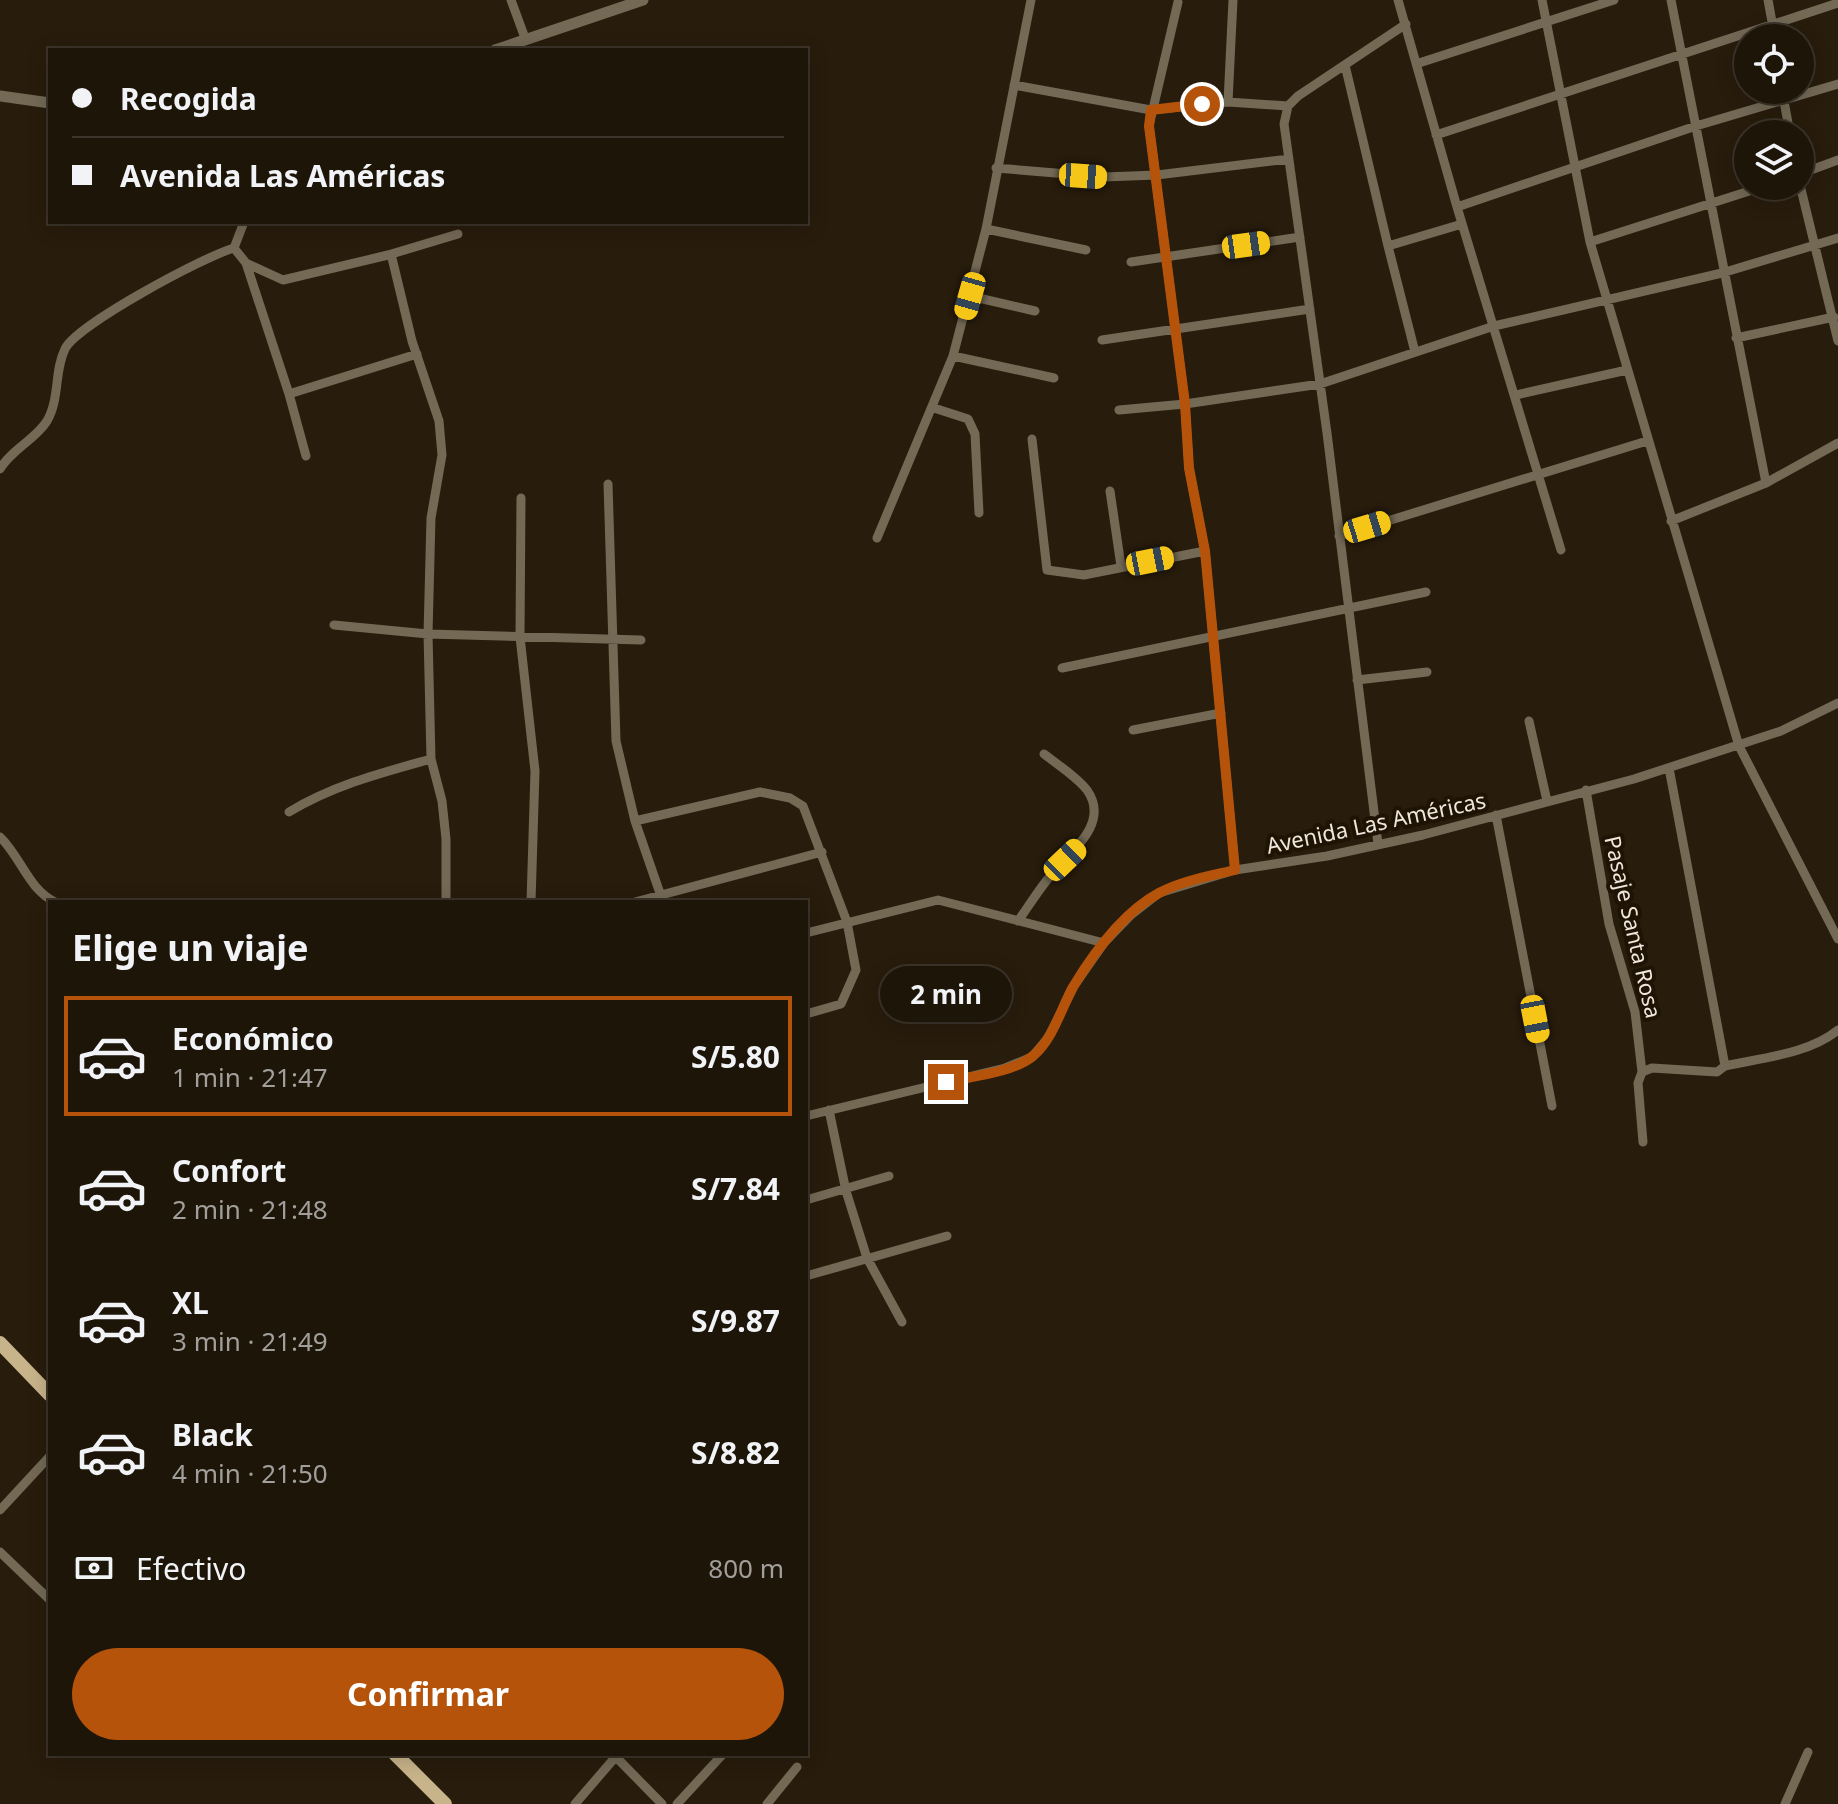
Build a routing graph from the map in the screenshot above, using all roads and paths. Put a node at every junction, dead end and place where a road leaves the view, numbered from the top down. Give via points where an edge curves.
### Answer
1 (511, 0) edge
2 (643, 0) edge
3 (1031, 0) edge
4 (1233, 0) edge
5 (1398, 0) edge
6 (1542, 0) edge
7 (1614, 0) edge
8 (1671, 0) edge
9 (1768, 0) edge
10 (1178, 2) dead end
11 (1838, 3) edge
12 (1545, 23) junction
13 (1406, 24) junction
14 (1773, 24) joint
15 (1734, 36) edge
16 (525, 38) junction
17 (500, 48) edge
18 (1682, 53) junction
19 (1419, 63) junction
20 (1345, 65) junction
21 (1838, 84) edge
22 (1014, 85) junction
23 (1814, 92) edge
24 (0, 96) edge
25 (1561, 96) junction
26 (1228, 102) junction
27 (48, 103) edge
28 (1773, 104) edge
29 (1288, 106) junction
30 (1151, 110) junction
31 (1696, 126) junction
32 (1436, 135) junction
33 (1289, 159) junction
34 (1838, 160) edge
35 (996, 168) junction
36 (1577, 168) junction
37 (1814, 169) edge
38 (1157, 175) junction
39 (1734, 196) edge
40 (1804, 200) edge
41 (1711, 203) junction
42 (1457, 207) junction
43 (243, 224) edge
44 (1462, 224) junction
45 (986, 229) junction
46 (458, 234) dead end
47 (1300, 237) junction
48 (1838, 238) edge
49 (1590, 242) junction
50 (1814, 245) junction
51 (1388, 246) junction
52 (234, 248) junction
53 (1086, 250) dead end
54 (388, 255) junction
55 (1166, 257) junction
56 (1131, 262) dead end
57 (246, 263) junction
58 (1722, 273) junction
59 (970, 296) junction
60 (1605, 298) junction
61 (1310, 309) junction
62 (1035, 311) dead end
63 (1835, 316) edge
64 (1494, 326) junction
65 (1175, 329) junction
66 (1736, 338) junction
67 (1102, 340) dead end
68 (1838, 341) edge
69 (1415, 352) junction
70 (417, 354) junction
71 (953, 356) junction
72 (1627, 370) junction
73 (1054, 378) dead end
74 (1320, 384) junction
75 (289, 394) junction
76 (1516, 395) junction
77 (1185, 404) junction
78 (934, 408) junction
79 (1119, 410) dead end
80 (1032, 439) dead end
81 (1647, 441) junction
82 (1838, 443) edge
83 (306, 456) dead end
84 (0, 469) edge
85 (1539, 475) junction
86 (1766, 483) junction
87 (608, 484) dead end
88 (1110, 491) dead end
89 (521, 498) dead end
90 (979, 513) dead end
91 (1671, 521) junction
92 (1339, 536) junction
93 (877, 538) dead end
94 (1561, 550) dead end
95 (1205, 551) junction
96 (1121, 566) junction
97 (1426, 592) dead end
98 (1347, 610) junction
99 (334, 625) dead end
100 (428, 634) junction
101 (1213, 636) junction
102 (520, 637) junction
103 (613, 640) junction
104 (641, 640) dead end
105 (1062, 668) dead end
106 (1427, 672) dead end
107 (1357, 680) junction
108 (1838, 703) edge
109 (1221, 713) junction
110 (1529, 721) dead end
111 (1133, 730) dead end
112 (1739, 746) junction
113 (1044, 754) dead end
114 (431, 759) junction
115 (1669, 768) junction
116 (1586, 790) junction
117 (1547, 801) junction
118 (289, 812) dead end
119 (1496, 815) junction
120 (635, 821) junction
121 (0, 837) edge
122 (1378, 844) junction
123 (822, 852) junction
124 (1235, 870) junction
125 (662, 899) edge
126 (52, 900) edge
127 (446, 900) edge
128 (531, 900) edge
129 (1018, 921) junction
130 (847, 922) junction
131 (808, 932) edge
132 (1838, 939) edge
133 (1104, 943) junction
134 (808, 1013) edge
135 (1838, 1030) edge
136 (1725, 1066) junction
137 (1642, 1072) junction
138 (1552, 1106) dead end
139 (829, 1110) junction
140 (808, 1115) edge
141 (1643, 1142) dead end
142 (889, 1176) dead end
143 (846, 1191) junction
144 (808, 1200) edge
145 (947, 1236) dead end
146 (867, 1258) junction
147 (808, 1275) edge
148 (902, 1322) dead end
149 (0, 1343) edge
150 (48, 1393) edge
151 (48, 1458) edge
152 (0, 1510) edge
153 (0, 1552) edge
154 (48, 1598) edge
155 (1808, 1752) dead end
156 (397, 1756) edge
157 (615, 1756) edge
158 (617, 1756) edge
159 (721, 1756) edge
160 (797, 1767) dead end
161 (445, 1804) edge
162 (575, 1804) edge
163 (662, 1804) edge
164 (677, 1804) edge
165 (767, 1804) edge
166 (1785, 1804) edge

1 - 16 street
2 - 16 street
3 - 22 street
4 - 26 street
5 - 13 street
6 - 12 street
7 - 12 street
8 - 18 street
9 - 14 street
10 - 30 street
11 - 14 street
12 - 19 street
12 - 25 street
13 - 19 street
13 - 20 street
15 - 18 street
16 - 17 street
18 - 25 street
18 - 31 street
19 - 32 street
20 - 29 street
20 - 51 street
21 - 23 street
22 - 30 street
22 - 35 street
24 - 27 street
25 - 32 street
25 - 36 street
26 - 29 street
26 - 30 street
28 - 31 street
29 - 33 street via 1284,124
30 - 38 street
31 - 36 street
31 - 41 street
32 - 42 street
33 - 38 street
33 - 47 street
34 - 37 street
35 - 38 street via 1104,177
35 - 45 street
36 - 42 street
36 - 49 street
38 - 55 street
39 - 41 street
40 - 50 street
41 - 49 street
41 - 58 street
42 - 44 street
43 - 52 street
44 - 51 street
44 - 64 street
45 - 53 street
45 - 59 street
46 - 54 street
47 - 55 street
47 - 61 street
48 - 50 street
49 - 60 street
50 - 58 street
50 - 63 street
51 - 69 street
52 - 57 street
52 - 84 street via 158,284 73,337 65,348 49,417
54 - 57 street via 283,280
54 - 70 street
55 - 56 street
55 - 65 street
57 - 75 street
58 - 60 street
58 - 66 street
59 - 62 street
59 - 71 street
60 - 64 street
60 - 72 street
61 - 65 street
61 - 74 street
63 - 66 street
63 - 68 street
64 - 69 street
64 - 76 street
65 - 67 street
65 - 77 street
66 - 86 street
69 - 74 street
70 - 75 street
70 - 100 street via 439,421 442,455 431,518
71 - 73 street
71 - 78 street
72 - 76 street
72 - 81 street
74 - 77 street
74 - 92 street
75 - 83 street
76 - 85 street
77 - 79 street
77 - 95 street via 1189,468
78 - 90 street via 968,419 975,434
78 - 93 street
80 - 96 street via 1047,570 1084,575
81 - 85 street
81 - 91 street
82 - 86 street
85 - 92 street
85 - 94 street
86 - 91 street
87 - 103 street
88 - 96 street
89 - 102 street
91 - 112 street
92 - 98 street
95 - 96 street
95 - 101 street
97 - 98 street
98 - 101 street
98 - 107 street
99 - 100 street
100 - 102 street
100 - 114 street
101 - 105 street
101 - 109 street
102 - 103 street
102 - 128 street via 535,771
103 - 104 street
103 - 120 street via 616,741
106 - 107 street
107 - 122 street
108 - 112 street, Avenida Las Américas
109 - 111 street
109 - 124 street
110 - 117 street
112 - 115 street, Avenida Las Américas
112 - 132 street
113 - 129 street via 1089,793 1093,813 1079,847 1051,874
114 - 118 street via 343,785
114 - 127 street via 442,801
115 - 116 street, Avenida Las Américas
115 - 136 street
116 - 117 street, Avenida Las Américas
116 - 137 street, Pasaje Santa Rosa via 1609,924 1635,1012
117 - 119 street, Avenida Las Américas
119 - 122 street, Avenida Las Américas
119 - 138 street
120 - 123 street via 767,792 803,806
120 - 125 street
121 - 126 street via 39,892
122 - 124 street, Avenida Las Américas
123 - 125 street
123 - 130 street
124 - 133 street, Avenida Las Américas via 1159,893
129 - 130 street via 938,900
129 - 133 street
130 - 131 street
130 - 134 street via 856,970 841,1004
133 - 139 street, Avenida Las Américas via 1032,1057
135 - 136 street via 1787,1053
136 - 137 street via 1717,1072
137 - 141 street, Pasaje Santa Rosa via 1638,1083
139 - 140 street, Avenida Las Américas
139 - 143 street
142 - 143 street
143 - 144 street
143 - 146 street
145 - 146 street
146 - 147 street
146 - 148 street
149 - 150 main road
151 - 152 street
153 - 154 street
155 - 166 street
156 - 161 main road
157 - 162 street
158 - 163 street
159 - 164 street
160 - 165 street

